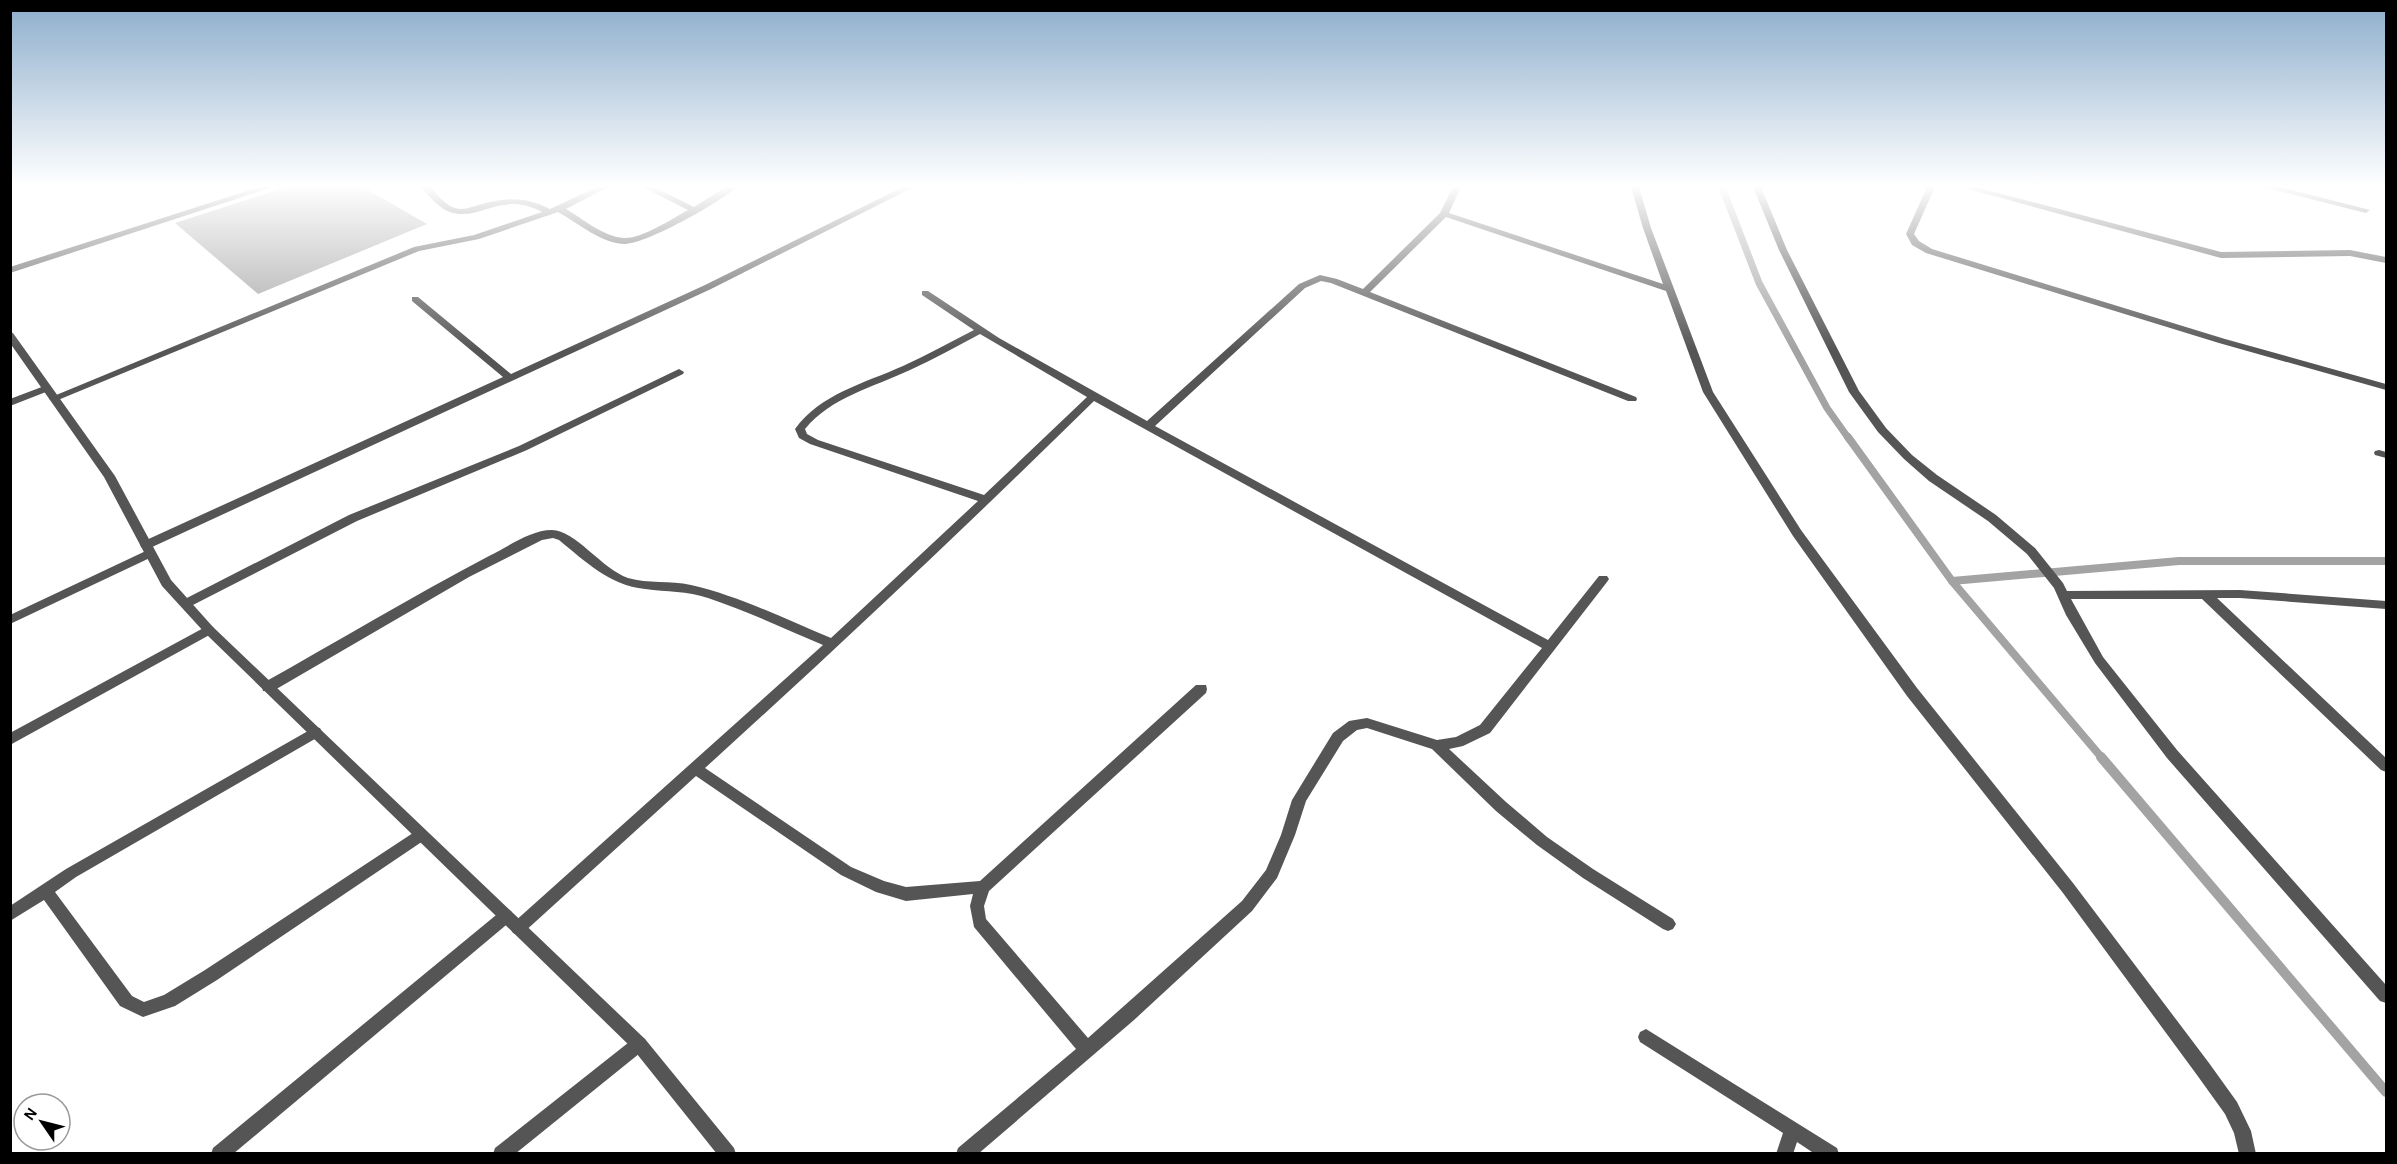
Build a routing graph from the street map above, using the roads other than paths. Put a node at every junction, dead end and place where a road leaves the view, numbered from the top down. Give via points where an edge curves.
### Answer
1 (99, 241) edge
2 (462, 241) edge
3 (800, 241) edge
4 (1416, 241) edge
5 (1528, 241) edge
6 (1654, 241) edge
7 (1780, 241) edge
8 (1914, 241) edge
9 (2170, 241) edge
10 (2386, 260) edge
11 (10, 270) edge
12 (1670, 289) junction
13 (925, 293) dead end
14 (1364, 293) junction
15 (415, 299) dead end
16 (980, 330) junction
17 (10, 335) edge
18 (679, 372) dead end
19 (511, 379) junction
20 (2386, 387) edge
21 (51, 393) junction
22 (1093, 396) junction
23 (1632, 399) dead end
24 (10, 403) edge
25 (1148, 426) junction
26 (987, 500) junction
27 (148, 549) junction
28 (1603, 579) dead end
29 (2061, 591) junction
30 (2205, 594) junction
31 (185, 604) junction
32 (2386, 605) edge
33 (10, 620) edge
34 (209, 630) junction
35 (834, 644) junction
36 (1550, 647) junction
37 (268, 687) junction
38 (1201, 689) dead end
39 (315, 732) junction
40 (10, 740) edge
41 (1437, 745) junction
42 (2386, 766) edge
43 (696, 769) junction
44 (421, 835) junction
45 (983, 887) junction
46 (46, 891) junction
47 (10, 915) edge
48 (512, 922) junction
49 (1668, 924) dead end
50 (2386, 996) edge
51 (1646, 1037) dead end
52 (639, 1044) junction
53 (1087, 1049) junction
54 (1793, 1130) junction
55 (219, 1154) edge
56 (501, 1154) edge
57 (728, 1154) edge
58 (964, 1154) edge
59 (1784, 1154) edge
60 (1831, 1154) edge
61 (2248, 1154) edge

1 - 11 street
2 - 21 street via 417,249
3 - 19 street
4 - 14 street
5 - 12 street
6 - 12 street
7 - 29 street via 1854,392 1882,430 1908,458 2031,551
8 - 20 street via 1929,251
9 - 10 street via 2222,255 2350,253
12 - 61 street via 1708,392 1797,533 1912,692 2068,888 2203,1069 2231,1108
13 - 16 street
14 - 23 street
14 - 25 street via 1334,281 1311,280
15 - 19 street
16 - 22 street
16 - 26 street via 832,402 806,420 800,429 803,436 814,442
17 - 21 street
18 - 31 street via 523,448 353,518
19 - 27 street
21 - 24 street
21 - 27 street via 109,476
22 - 25 street
22 - 26 street
25 - 36 street
26 - 35 street
27 - 31 street via 166,583
27 - 33 street
28 - 36 street
29 - 30 street
29 - 50 street via 2099,660 2172,754
30 - 32 street
30 - 42 street
31 - 34 street
34 - 37 street
34 - 40 street
35 - 37 street via 713,595 688,588 624,581 602,570 563,537 553,534 539,536 465,574
35 - 43 street
36 - 41 street via 1485,729 1458,742
37 - 39 street
38 - 45 street
39 - 44 street
39 - 46 street
41 - 49 street via 1542,842
41 - 53 street via 1367,723 1354,725 1338,737 1299,800 1272,874 1247,906
43 - 45 street via 846,871 881,887 906,894
43 - 48 street
44 - 46 street via 202,981 170,1001 143,1010 126,1001
44 - 48 street
45 - 53 street via 977,906 979,922
46 - 47 street
48 - 52 street
48 - 55 street
51 - 54 street
52 - 56 street
52 - 57 street
53 - 58 street
54 - 59 street
54 - 60 street

